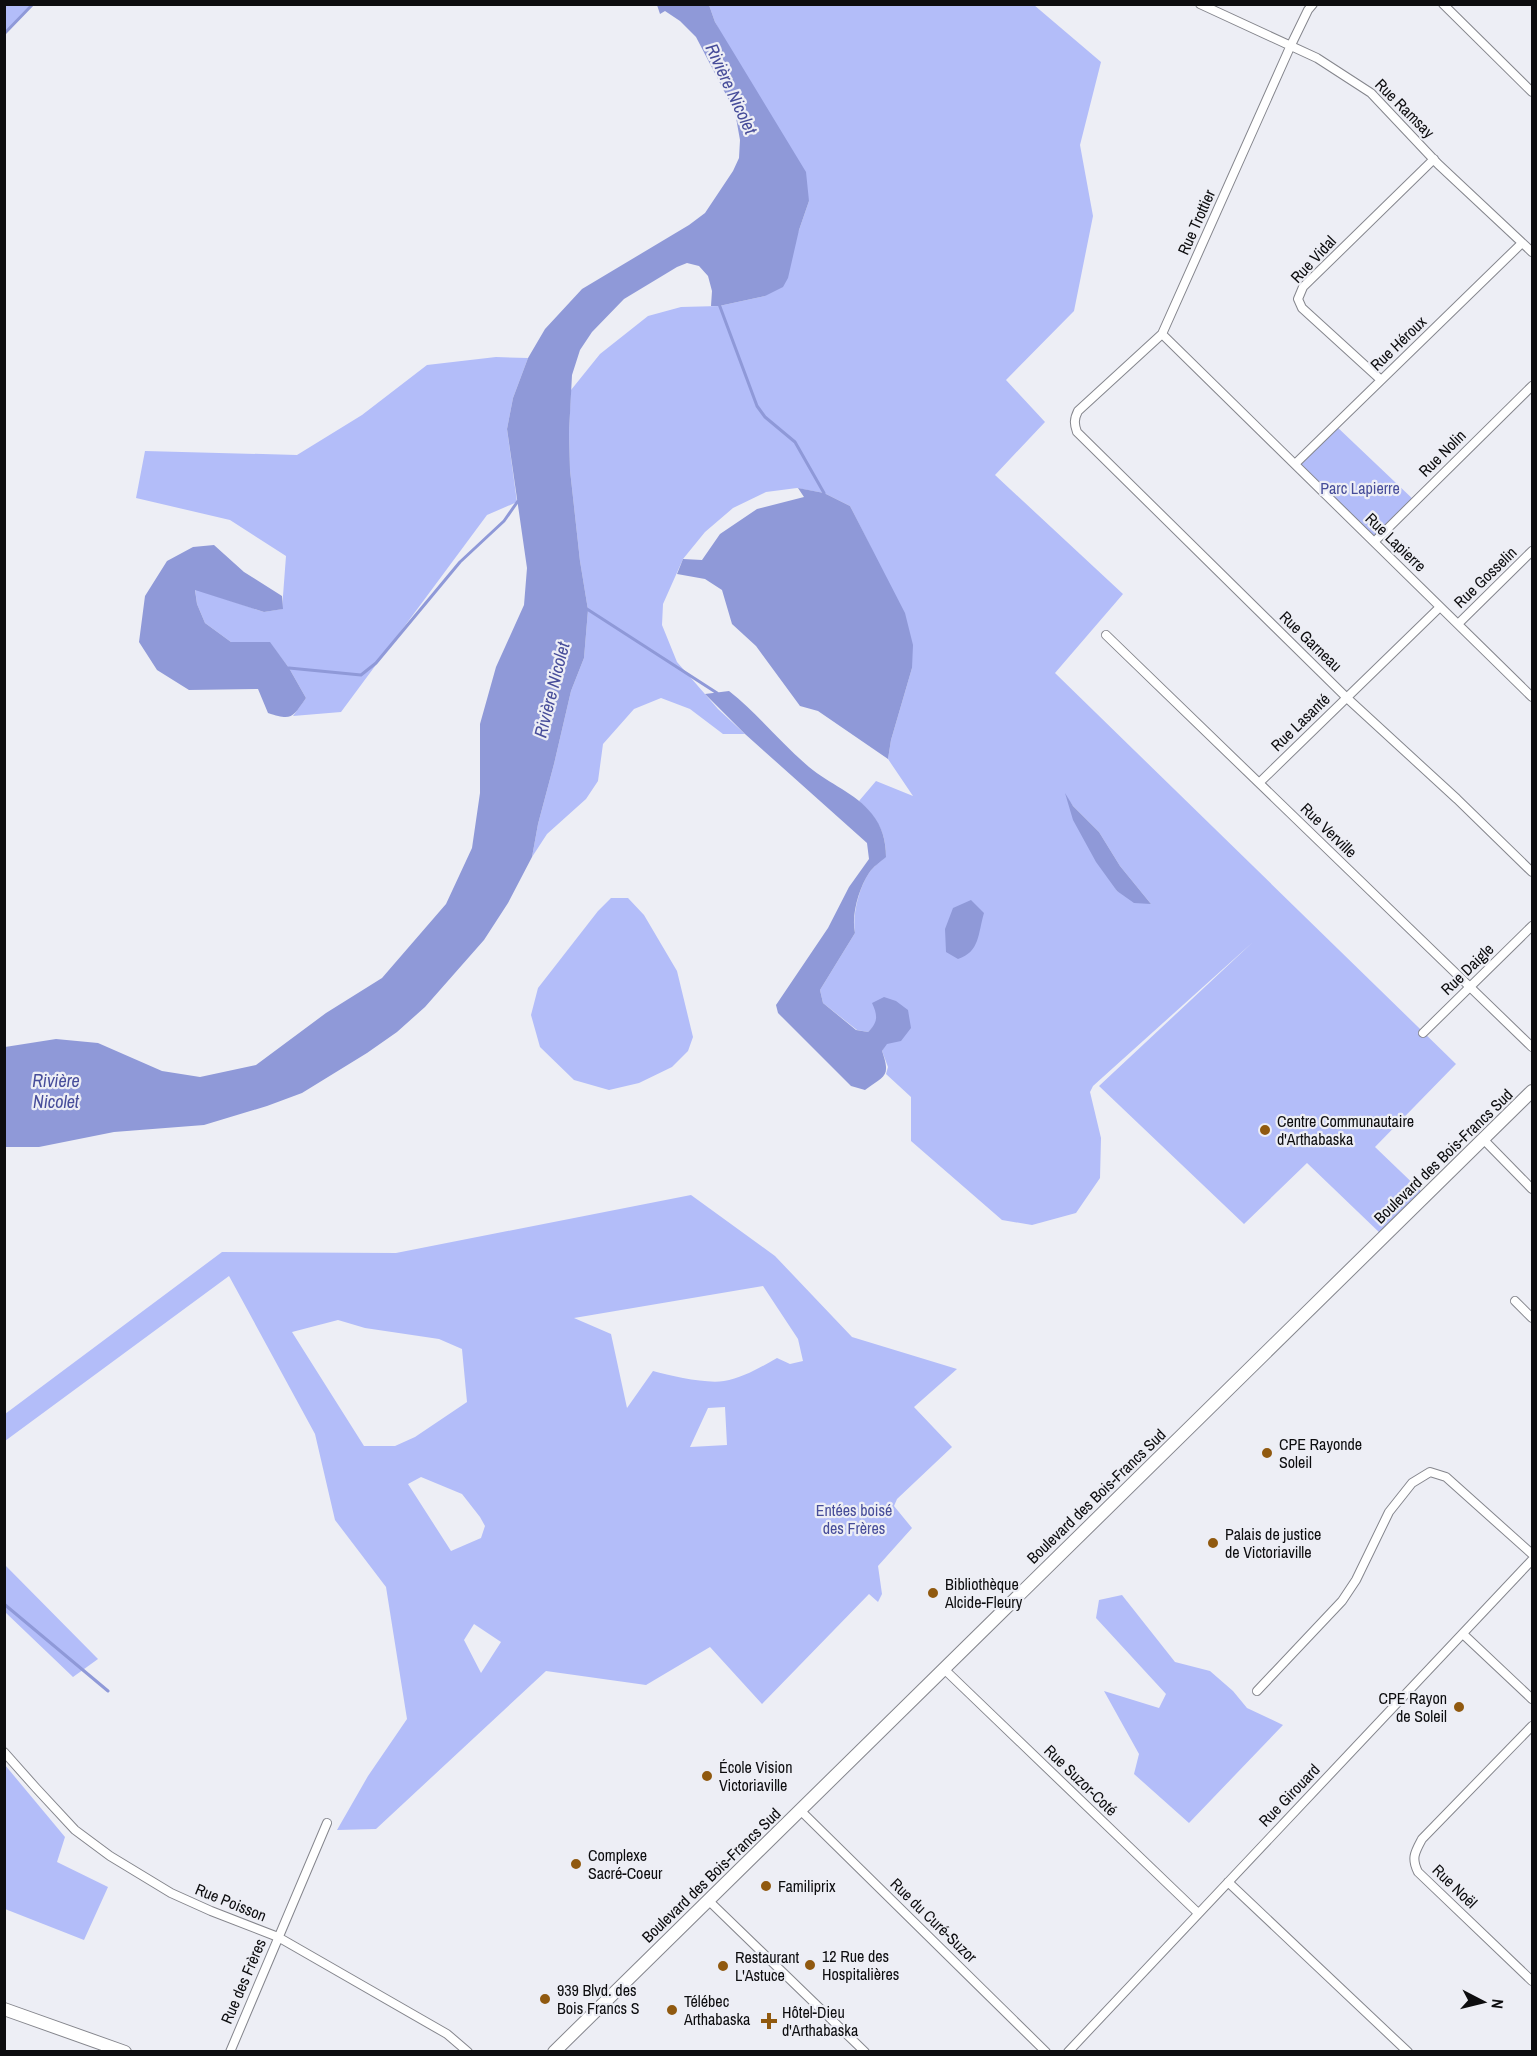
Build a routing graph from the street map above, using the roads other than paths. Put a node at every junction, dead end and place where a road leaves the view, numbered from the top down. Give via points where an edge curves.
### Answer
1 (1200, 4) edge
2 (1312, 4) edge
3 (1443, 4) edge
4 (1291, 45) junction
5 (1533, 92) edge
6 (1434, 159) junction
7 (1522, 243) junction
8 (1533, 252) edge
9 (1161, 334) junction
10 (1381, 380) junction
11 (1533, 386) edge
12 (1075, 426) joint
13 (1295, 464) junction
14 (1374, 542) junction
15 (1533, 551) edge
16 (1440, 607) junction
17 (1458, 624) junction
18 (1106, 635) dead end
19 (1533, 697) edge
20 (1347, 698) junction
21 (1259, 783) junction
22 (1533, 872) edge
23 (1533, 926) edge
24 (1470, 987) junction
25 (1423, 1032) dead end
26 (1533, 1047) edge
27 (1533, 1090) edge
28 (1483, 1139) junction
29 (1533, 1189) edge
30 (1515, 1301) dead end
31 (1533, 1318) edge
32 (1533, 1554) edge
33 (1533, 1560) edge
34 (1463, 1634) junction
35 (944, 1669) junction
36 (1257, 1691) dead end
37 (1533, 1699) edge
38 (1533, 1726) edge
39 (4, 1752) edge
40 (800, 1810) junction
41 (327, 1822) dead end
42 (1228, 1882) junction
43 (708, 1900) junction
44 (1198, 1913) junction
45 (278, 1937) junction
46 (1533, 1981) edge
47 (4, 2010) edge
48 (125, 2052) edge
49 (230, 2052) edge
50 (468, 2052) edge
51 (554, 2052) edge
52 (865, 2052) edge
53 (1046, 2052) edge
54 (1068, 2052) edge
55 (1408, 2052) edge

1 - 4 street, Rue Ramsay
2 - 4 street, Rue Trottier
3 - 5 street
4 - 6 street, Rue Ramsay via 1371,93
4 - 9 street, Rue Trottier
6 - 7 street, Rue Ramsay
6 - 10 street, Rue Vidal via 1303,287 1298,299 1302,308
7 - 8 street, Rue Ramsay
7 - 10 street, Rue Héroux
9 - 12 street, Rue Trottier via 1078,411
9 - 13 street, Rue Lapierre
10 - 13 street, Rue Héroux
11 - 14 street, Rue Nolin
12 - 20 street, Rue Garneau via 1085,441
13 - 14 street, Rue Lapierre
14 - 16 street, Rue Lapierre
15 - 17 street, Rue Gosselin
16 - 17 street, Rue Lapierre
16 - 20 street, Rue Lasanté
17 - 19 street, Rue Lapierre
18 - 21 street, Rue Verville
20 - 21 street, Rue Lasanté
20 - 22 street, Rue Garneau
21 - 24 street, Rue Verville
23 - 24 street, Rue Daigle
24 - 25 street, Rue Daigle
24 - 26 street, Rue Verville
27 - 28 street, Boulevard des Bois-Francs Sud
28 - 29 street
28 - 35 street, Boulevard des Bois-Francs Sud
30 - 31 street
32 - 36 street via 1446,1477 1430,1472 1412,1482 1389,1512 1342,1601
33 - 34 street, Rue Girouard
34 - 37 street
34 - 42 street, Rue Girouard
35 - 40 street, Boulevard des Bois-Francs Sud
35 - 44 street, Rue Suzor-Coté
38 - 46 street, Rue Noël via 1422,1839 1414,1863 1418,1872
39 - 45 street, Rue Poisson via 75,1830 110,1856 171,1893
40 - 43 street, Boulevard des Bois-Francs Sud
40 - 53 street, Rue du Curé-Suzor
41 - 45 street, Rue des Frères
42 - 44 street, Rue Girouard
42 - 55 street
43 - 51 street, Boulevard des Bois-Francs Sud
43 - 52 street
44 - 54 street, Rue Girouard
45 - 49 street, Rue des Frères
45 - 50 street, Rue Poisson via 431,2024
47 - 48 street

